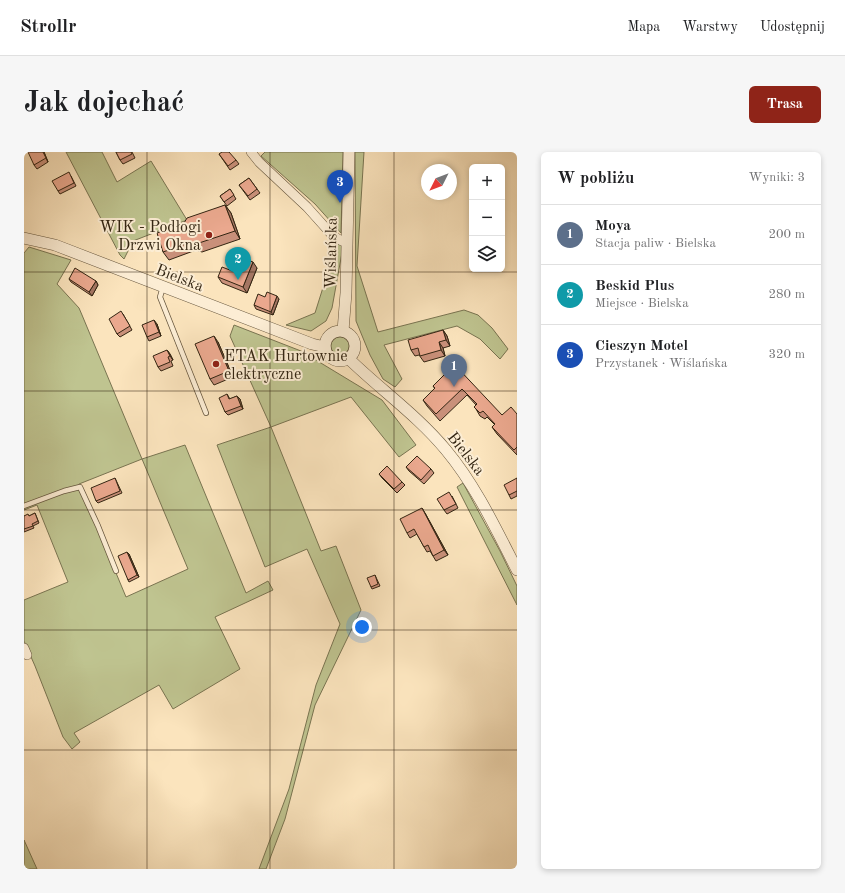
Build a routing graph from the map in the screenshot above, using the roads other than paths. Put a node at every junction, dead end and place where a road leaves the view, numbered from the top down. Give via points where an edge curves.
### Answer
1 (251, 152) edge
2 (349, 152) edge
3 (24, 238) edge
4 (347, 241) junction
5 (163, 287) junction
6 (343, 331) junction
7 (325, 347) junction
8 (349, 359) junction
9 (206, 413) dead end
10 (24, 506) edge
11 (517, 570) edge
12 (116, 571) dead end

1 - 4 street via 333,236
2 - 4 street, Wiślańska
3 - 5 street, Bielska via 55,245
4 - 6 street, Wiślańska
5 - 7 street, Bielska
5 - 9 lane via 160,297
6 - 7 street via 330,335
6 - 8 street via 352,336 354,341 355,351
7 - 8 street via 331,359 340,362
8 - 11 street, Bielska via 424,426 446,450 474,489
10 - 12 lane via 80,487

